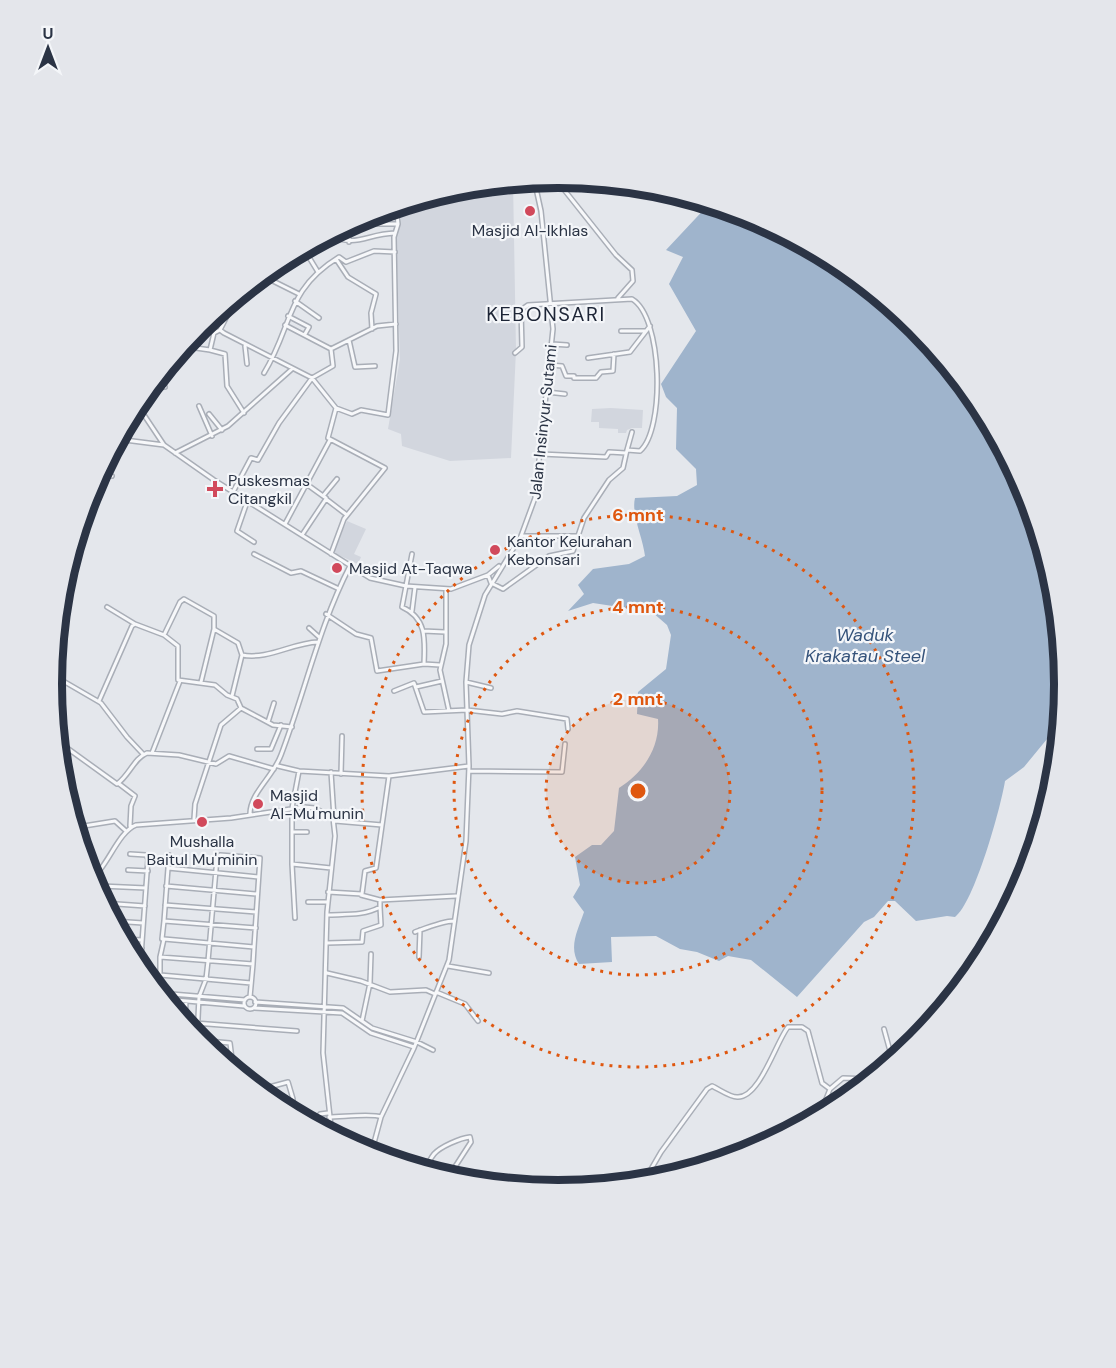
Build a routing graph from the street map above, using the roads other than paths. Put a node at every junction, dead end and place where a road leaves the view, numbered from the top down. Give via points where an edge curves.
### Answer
1 (563, 188) edge
2 (536, 189) edge
3 (397, 214) edge
4 (370, 224) dead end
5 (398, 224) junction
6 (394, 233) junction
7 (349, 234) edge
8 (339, 239) edge
9 (349, 242) junction
10 (395, 252) junction
11 (308, 255) edge
12 (336, 259) junction
13 (318, 272) junction
14 (271, 279) edge
15 (299, 294) junction
16 (618, 298) junction
17 (295, 301) junction
18 (551, 304) junction
19 (228, 314) edge
20 (288, 316) junction
21 (319, 318) dead end
22 (396, 324) junction
23 (285, 326) junction
24 (651, 327) junction
25 (372, 329) junction
26 (220, 330) junction
27 (621, 331) dead end
28 (647, 331) junction
29 (305, 334) junction
30 (349, 340) junction
31 (552, 344) junction
32 (567, 345) dead end
33 (246, 346) junction
34 (194, 348) edge
35 (331, 349) junction
36 (210, 350) junction
37 (515, 352) dead end
38 (614, 354) junction
39 (588, 358) dead end
40 (273, 359) junction
41 (247, 364) dead end
42 (550, 365) junction
43 (375, 366) dead end
44 (292, 369) junction
45 (264, 373) dead end
46 (312, 378) junction
47 (160, 387) edge
48 (165, 387) dead end
49 (547, 392) junction
50 (565, 394) dead end
51 (199, 406) dead end
52 (336, 408) junction
53 (142, 412) edge
54 (244, 413) junction
55 (209, 414) dead end
56 (222, 430) junction
57 (632, 432) dead end
58 (212, 436) junction
59 (126, 440) edge
60 (330, 440) junction
61 (164, 445) junction
62 (627, 452) junction
63 (174, 453) junction
64 (540, 454) junction
65 (108, 474) edge
66 (112, 476) dead end
67 (337, 479) dead end
68 (305, 483) junction
69 (233, 492) junction
70 (325, 497) junction
71 (247, 502) junction
72 (347, 515) junction
73 (285, 524) junction
74 (302, 535) junction
75 (522, 536) junction
76 (579, 536) junction
77 (254, 542) dead end
78 (254, 554) dead end
79 (331, 554) junction
80 (412, 554) dead end
81 (503, 563) junction
82 (350, 566) junction
83 (488, 575) junction
84 (490, 583) junction
85 (406, 586) junction
86 (415, 587) junction
87 (337, 588) junction
88 (446, 589) junction
89 (107, 607) dead end
90 (412, 611) junction
91 (327, 614) junction
92 (135, 624) junction
93 (309, 628) dead end
94 (214, 629) junction
95 (423, 631) junction
96 (446, 632) junction
97 (164, 635) junction
98 (319, 637) junction
99 (318, 642) junction
100 (242, 655) junction
101 (424, 664) junction
102 (440, 665) junction
103 (62, 680) edge
104 (180, 681) junction
105 (442, 681) junction
106 (201, 682) junction
107 (466, 682) junction
108 (416, 687) junction
109 (490, 688) dead end
110 (394, 691) dead end
111 (232, 696) junction
112 (99, 701) junction
113 (274, 704) dead end
114 (241, 708) junction
115 (467, 710) junction
116 (449, 711) junction
117 (267, 722) junction
118 (281, 725) junction
119 (292, 727) junction
120 (568, 729) dead end
121 (342, 736) dead end
122 (565, 744) dead end
123 (66, 746) edge
124 (257, 749) dead end
125 (152, 753) junction
126 (143, 754) junction
127 (208, 763) junction
128 (276, 768) junction
129 (469, 769) junction
130 (299, 771) junction
131 (331, 772) junction
132 (341, 774) junction
133 (389, 776) junction
134 (118, 783) junction
135 (292, 808) junction
136 (250, 814) junction
137 (194, 819) junction
138 (335, 820) junction
139 (382, 825) junction
140 (82, 827) edge
141 (130, 827) junction
142 (126, 831) junction
143 (293, 832) junction
144 (307, 832) dead end
145 (130, 854) dead end
146 (169, 855) dead end
147 (292, 864) junction
148 (168, 868) junction
149 (331, 868) junction
150 (128, 870) dead end
151 (148, 871) junction
152 (215, 872) junction
153 (99, 873) edge
154 (259, 877) junction
155 (105, 886) edge
156 (166, 886) junction
157 (146, 888) junction
158 (213, 890) junction
159 (328, 891) junction
160 (257, 894) junction
161 (361, 895) junction
162 (456, 896) junction
163 (380, 900) junction
164 (308, 902) dead end
165 (327, 902) junction
166 (113, 904) edge
167 (165, 905) junction
168 (145, 906) junction
169 (380, 907) junction
170 (212, 908) junction
171 (256, 912) junction
172 (327, 915) junction
173 (296, 918) dead end
174 (164, 921) junction
175 (454, 921) junction
176 (122, 922) edge
177 (143, 923) junction
178 (211, 925) junction
179 (256, 928) junction
180 (420, 930) junction
181 (415, 932) dead end
182 (162, 939) junction
183 (133, 940) edge
184 (142, 940) junction
185 (209, 943) junction
186 (327, 943) junction
187 (254, 947) junction
188 (138, 948) edge
189 (142, 948) junction
190 (141, 954) edge
191 (370, 954) dead end
192 (160, 957) junction
193 (419, 957) dead end
194 (208, 961) junction
195 (253, 964) junction
196 (448, 966) junction
197 (327, 973) junction
198 (489, 973) dead end
199 (206, 979) junction
200 (251, 983) junction
201 (370, 983) junction
202 (435, 993) junction
203 (171, 994) edge
204 (199, 997) junction
205 (250, 998) junction
206 (176, 1000) edge
207 (244, 1000) junction
208 (186, 1001) junction
209 (255, 1002) junction
210 (199, 1003) junction
211 (326, 1005) junction
212 (244, 1006) junction
213 (254, 1008) junction
214 (185, 1011) edge
215 (326, 1011) junction
216 (362, 1021) junction
217 (478, 1022) dead end
218 (198, 1023) joint
219 (884, 1029) dead end
220 (297, 1031) dead end
221 (214, 1041) edge
222 (417, 1042) junction
223 (414, 1048) junction
224 (433, 1050) dead end
225 (890, 1052) edge
226 (232, 1058) edge
227 (859, 1079) edge
228 (269, 1087) edge
229 (830, 1089) junction
230 (288, 1100) edge
231 (825, 1103) edge
232 (328, 1115) junction
233 (381, 1117) junction
234 (318, 1118) edge
235 (330, 1125) edge
236 (373, 1145) edge
237 (429, 1164) edge
238 (453, 1169) edge
239 (649, 1172) edge

1 - 16 street via 632,270 633,281
2 - 18 street, Jalan Insinyur Sutami
3 - 5 street
4 - 5 street
5 - 6 street
6 - 9 street
6 - 10 street
7 - 9 street
8 - 9 street
10 - 12 street via 374,251 346,262 340,257
10 - 22 street
11 - 13 street
12 - 13 street
12 - 25 street via 348,277 376,294
13 - 15 street
14 - 15 street
15 - 17 street
16 - 18 street
16 - 24 street via 636,302
17 - 20 street
17 - 21 street
18 - 31 street, Jalan Insinyur Sutami
18 - 37 street via 528,305 521,310 522,347
19 - 26 street
20 - 23 street
20 - 29 street via 309,327
22 - 25 street
22 - 52 street via 396,361 388,415 361,410 352,414
23 - 29 street
23 - 40 street
24 - 28 street
24 - 62 street via 657,405 645,446 640,451
25 - 30 street
26 - 33 street
26 - 36 street via 214,333
27 - 28 street
28 - 38 street via 634,349
29 - 35 street
30 - 35 street
30 - 43 street via 355,367
31 - 32 street
31 - 42 street, Jalan Insinyur Sutami
33 - 40 street
33 - 41 street
34 - 36 street
35 - 46 street via 333,366
36 - 54 street via 225,354 228,388
38 - 39 street
38 - 42 street via 613,371 601,372 596,378 574,378 566,375 562,366
40 - 44 street
40 - 45 street
42 - 49 street, Jalan Insinyur Sutami
44 - 46 street
44 - 54 street
46 - 52 street
46 - 69 street via 258,460 251,458
47 - 48 street
49 - 50 street
49 - 64 street, Jalan Insinyur Sutami
51 - 58 street
52 - 60 street via 328,434
53 - 61 street
54 - 56 street
55 - 56 street
56 - 58 street
57 - 62 street
58 - 63 street
59 - 61 street
60 - 68 street
60 - 72 street via 385,468
61 - 63 street
62 - 64 street via 609,452 606,457
62 - 76 street via 622,468 609,480 584,518
63 - 69 street
64 - 75 street, Jalan Insinyur Sutami via 534,504
65 - 66 street
67 - 70 street
68 - 70 street
68 - 73 street
69 - 71 street
70 - 72 street
70 - 74 street
71 - 73 street
71 - 77 street via 237,531
72 - 79 street
73 - 74 street
74 - 79 street
75 - 76 street
75 - 81 street, Jalan Insinyur Sutami
76 - 84 street via 573,551 549,556 506,588
78 - 87 street via 291,573 301,571
79 - 82 street
80 - 85 street
81 - 83 street
81 - 84 street, Jalan Insinyur Sutami
82 - 85 street via 377,580
82 - 87 street
83 - 84 street
83 - 88 street
84 - 107 street, Jalan Insinyur Sutami via 469,645
85 - 86 street
85 - 90 street via 402,607
86 - 88 street
86 - 90 street
87 - 91 street
88 - 96 street
89 - 92 street
90 - 95 street
91 - 98 street
91 - 101 street via 356,634 371,638 376,671
92 - 97 street
92 - 112 street
93 - 98 street
94 - 97 street via 216,617 184,599
94 - 100 street via 237,641
94 - 106 street
95 - 96 street
95 - 101 street
96 - 102 street
97 - 104 street via 178,646
98 - 99 street
99 - 100 street via 258,657
99 - 119 street
100 - 111 street
101 - 102 street
102 - 105 street
103 - 112 street
104 - 106 street
104 - 125 street
105 - 108 street
105 - 116 street
106 - 111 street
107 - 109 street
107 - 115 street, Jalan Insinyur Sutami
108 - 110 street via 414,683
108 - 116 street via 423,712
111 - 114 street
112 - 126 street
113 - 117 street
114 - 117 street
114 - 127 street via 221,725
115 - 116 street
115 - 120 street via 502,714 517,711 566,718
115 - 129 street, Jalan Insinyur Sutami
117 - 118 street
118 - 119 street
118 - 124 street via 271,749
119 - 128 street
121 - 132 street
122 - 129 street via 562,772
123 - 134 street
125 - 126 street
125 - 127 street
126 - 134 street
127 - 128 street via 216,764 229,756
127 - 137 street
128 - 130 street
128 - 136 street via 251,800
129 - 133 street
129 - 162 street, Jalan Insinyur Sutami via 465,841
130 - 131 street
130 - 135 street
131 - 132 street
131 - 138 street
132 - 133 street
133 - 139 street
134 - 141 street via 135,797
135 - 136 street
135 - 138 street via 315,808
135 - 143 street
136 - 137 street
137 - 141 street
138 - 139 street
138 - 149 street
139 - 161 street via 376,868 364,871
140 - 142 street via 115,820
141 - 142 street
142 - 153 street
143 - 144 street
143 - 147 street
145 - 151 street via 147,855
146 - 148 street
147 - 149 street
147 - 173 street
148 - 152 street
148 - 156 street
149 - 159 street
150 - 151 street
151 - 157 street
152 - 154 street
152 - 154 street via 219,855 259,856
152 - 158 street
154 - 160 street
155 - 157 street
156 - 158 street
156 - 167 street
157 - 168 street
158 - 160 street
158 - 170 street
159 - 161 street
159 - 165 street
160 - 171 street
161 - 163 street
162 - 163 street
162 - 175 street, Jalan Insinyur Sutami
163 - 169 street
164 - 165 street
165 - 172 street
166 - 168 street
167 - 170 street
167 - 174 street
168 - 177 street
169 - 172 street via 356,915
169 - 186 street via 381,924 363,931 362,942
170 - 171 street
170 - 178 street
171 - 179 street
172 - 186 street
174 - 178 street
174 - 182 street
175 - 180 street via 442,921
175 - 196 street, Jalan Insinyur Sutami
176 - 177 street
177 - 184 street
178 - 179 street
178 - 185 street
179 - 187 street
180 - 181 street
180 - 193 street
182 - 185 street
182 - 192 street
183 - 184 street
184 - 189 street
185 - 187 street
185 - 194 street
186 - 197 street
187 - 195 street
188 - 189 street
189 - 190 street
191 - 201 street
192 - 194 street
192 - 199 street via 160,975
194 - 195 street
194 - 199 street
195 - 200 street
196 - 198 street
196 - 202 street, Jalan Insinyur Sutami
197 - 201 street
197 - 211 street
199 - 200 street
199 - 204 street
200 - 205 street
201 - 202 street via 390,992
201 - 216 street
202 - 217 street via 465,1004
202 - 222 street, Jalan Insinyur Sutami
203 - 204 street
204 - 207 street
204 - 210 street
205 - 207 street
205 - 209 street
206 - 208 street
207 - 212 street
208 - 210 street
208 - 214 street
209 - 211 street
209 - 213 street
210 - 212 street
210 - 218 street
211 - 215 street
211 - 216 street via 345,1008
212 - 213 street
213 - 215 street
215 - 223 street via 342,1013 371,1033
215 - 232 street via 323,1053
216 - 222 street via 377,1030
218 - 220 street
219 - 225 street
221 - 226 street via 230,1043
222 - 223 street, Jalan Insinyur Sutami
222 - 224 street
223 - 233 street, Jalan Insinyur Sutami
227 - 229 street via 843,1078
228 - 230 street via 288,1082 293,1099
229 - 231 street
229 - 239 street via 822,1083 808,1031 788,1027 759,1083 738,1098 712,1086 706,1089
232 - 233 street
232 - 234 street via 320,1114
232 - 235 street
233 - 236 street, Jalan Insinyur Sutami
237 - 238 street via 436,1152 470,1137 471,1142

